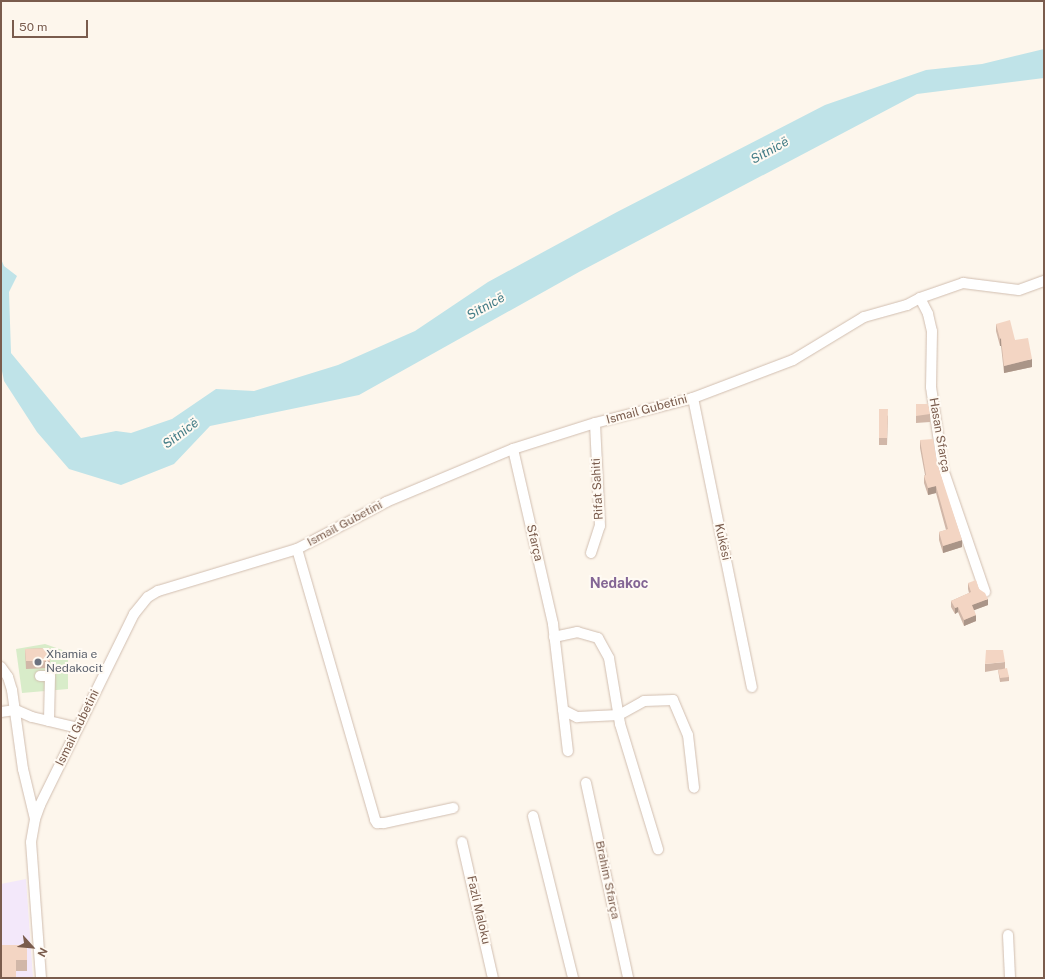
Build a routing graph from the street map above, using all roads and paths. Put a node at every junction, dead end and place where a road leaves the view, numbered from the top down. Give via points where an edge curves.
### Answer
1 (1044, 280) edge
2 (920, 298) junction
3 (692, 398) junction
4 (595, 423) junction
5 (513, 449) junction
6 (297, 549) junction
7 (591, 553) dead end
8 (985, 592) edge
9 (554, 637) junction
10 (1, 666) edge
11 (40, 676) dead end
12 (752, 687) dead end
13 (16, 710) junction
14 (563, 710) junction
15 (1, 712) edge
16 (619, 715) junction
17 (49, 721) junction
18 (78, 728) junction
19 (568, 751) dead end
20 (586, 783) dead end
21 (694, 788) dead end
22 (453, 808) dead end
23 (533, 816) dead end
24 (35, 819) junction
25 (462, 842) dead end
26 (658, 849) dead end
27 (1008, 935) dead end
28 (41, 978) edge
29 (493, 978) edge
30 (572, 978) edge
31 (628, 978) edge
32 (1010, 978) edge

1 - 2 street, Ismail Gubetini via 1019,290 963,283
2 - 3 street, Ismail Gubetini via 907,305 864,317 793,360
2 - 8 street, Hasan Sfarça via 928,314 932,331 931,387 943,469
3 - 4 street, Ismail Gubetini
3 - 12 street, Kukësi
4 - 5 street, Ismail Gubetini
4 - 7 street, Rifat Sahiti via 600,526
5 - 6 street, Ismail Gubetini via 386,502
5 - 9 street, Sfarça
6 - 18 street, Ismail Gubetini via 158,591 148,597 134,614
6 - 22 street via 375,820 377,823 384,823
9 - 14 street, Sfarça
9 - 16 street via 577,632 598,638 609,658
10 - 13 street via 8,677
11 - 17 street via 50,676
13 - 15 street
13 - 17 street
13 - 24 street via 23,769
14 - 16 street via 577,717
14 - 19 street, Sfarça
16 - 21 street via 644,701 673,700 688,735
16 - 26 street
17 - 18 street
18 - 24 street, Ismail Gubetini
20 - 31 street, Brahim Sfarça
23 - 30 street
24 - 28 street, Ismail Gubetini via 31,842
25 - 29 street, Fazli Maloku
27 - 32 street

